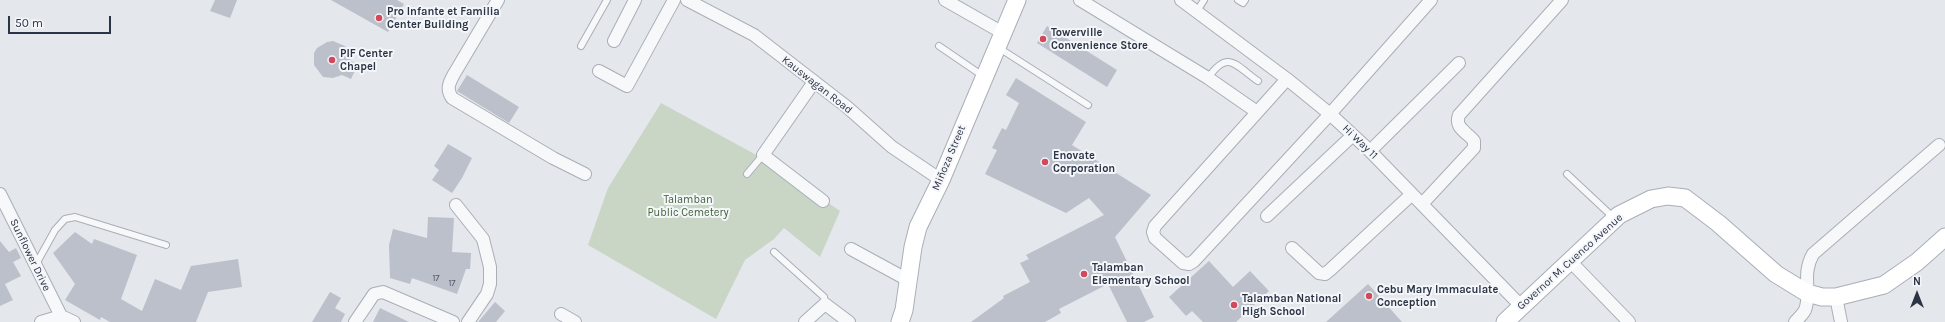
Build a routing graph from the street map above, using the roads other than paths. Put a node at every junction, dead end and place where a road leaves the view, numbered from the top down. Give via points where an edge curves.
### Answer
1 (498, 0) edge
2 (607, 0) edge
3 (635, 0) edge
4 (674, 0) edge
5 (687, 0) edge
6 (945, 0) edge
7 (1018, 0) edge
8 (1080, 0) edge
9 (1181, 0) edge
10 (1204, 0) edge
11 (1238, 0) edge
12 (1245, 0) edge
13 (1431, 0) edge
14 (1562, 0) edge
15 (1198, 12) junction
16 (1000, 40) junction
17 (614, 41) dead end
18 (581, 46) dead end
19 (939, 46) dead end
20 (1459, 63) dead end
21 (598, 71) dead end
22 (984, 77) junction
23 (1208, 78) junction
24 (1287, 79) junction
25 (1258, 81) dead end
26 (814, 82) junction
27 (1088, 105) dead end
28 (1257, 112) junction
29 (1330, 114) junction
30 (1353, 135) junction
31 (1939, 145) dead end
32 (1370, 152) junction
33 (763, 155) junction
34 (585, 174) dead end
35 (748, 174) dead end
36 (1567, 174) dead end
37 (941, 180) junction
38 (0, 194) edge
39 (1412, 194) junction
40 (823, 201) dead end
41 (1422, 204) junction
42 (456, 205) dead end
43 (1267, 216) dead end
44 (1615, 220) junction
45 (1945, 237) edge
46 (166, 245) dead end
47 (1292, 248) dead end
48 (851, 250) dead end
49 (774, 252) dead end
50 (1571, 262) junction
51 (35, 266) junction
52 (908, 280) junction
53 (1807, 293) junction
54 (1836, 297) junction
55 (825, 304) junction
56 (1520, 306) junction
57 (561, 314) dead end
58 (61, 316) junction
59 (41, 322) edge
60 (74, 322) edge
61 (355, 322) edge
62 (453, 322) edge
63 (468, 322) edge
64 (575, 322) edge
65 (805, 322) edge
66 (849, 322) edge
67 (900, 322) edge
68 (1505, 322) edge
69 (1629, 322) edge
70 (1795, 322) edge
71 (1841, 322) edge

1 - 34 street via 449,83 448,92 452,98
2 - 18 lane
3 - 17 street
4 - 21 street via 627,86
5 - 26 street, Kauswagan Road via 754,35
6 - 16 street
7 - 16 main road, Miñoza Street
8 - 23 street
9 - 15 street, Hi Way 11
10 - 15 lane
11 - 12 lane via 1243,3
13 - 29 street
14 - 41 street via 1459,115 1458,127 1474,142 1474,148
15 - 24 street, Hi Way 11
16 - 22 main road, Miñoza Street
16 - 27 lane
19 - 22 lane
20 - 32 street
22 - 37 main road, Miñoza Street
23 - 25 lane via 1223,61 1229,61
23 - 28 street
24 - 28 street
24 - 29 street, Hi Way 11
26 - 33 street
26 - 37 street, Kauswagan Road via 892,147
28 - 29 street via 1153,232 1156,238 1183,263 1189,264 1194,261
29 - 30 street, Hi Way 11
30 - 32 street, Hi Way 11
30 - 43 street
31 - 53 street via 1813,254 1806,272
32 - 39 street, Hi Way 11
33 - 35 lane
33 - 40 street
36 - 44 lane
37 - 52 main road, Miñoza Street via 918,227
38 - 51 street, Sunflower Drive
39 - 41 street, Hi Way 11
39 - 47 street via 1325,274 1319,273
41 - 56 street, Hi Way 11
42 - 63 street via 483,239 490,267 487,294
44 - 50 main road, Governor M. Cuenco Avenue
44 - 53 main road, Governor M. Cuenco Avenue via 1651,199 1668,196 1685,198 1776,274
45 - 54 main road, Governor M. Cuenco Avenue via 1917,262 1884,285
46 - 51 lane via 75,217 65,219 55,230
48 - 52 street
49 - 55 lane via 824,297
50 - 56 main road, Governor M. Cuenco Avenue
50 - 69 street
51 - 58 street, Sunflower Drive
52 - 67 main road, Miñoza Street
53 - 54 main road, Governor M. Cuenco Avenue
53 - 70 street via 1805,310
54 - 71 street
55 - 65 street
55 - 66 street
56 - 68 main road, Governor M. Cuenco Avenue
57 - 64 street
58 - 59 street
58 - 60 street
61 - 62 street via 374,294 383,292

